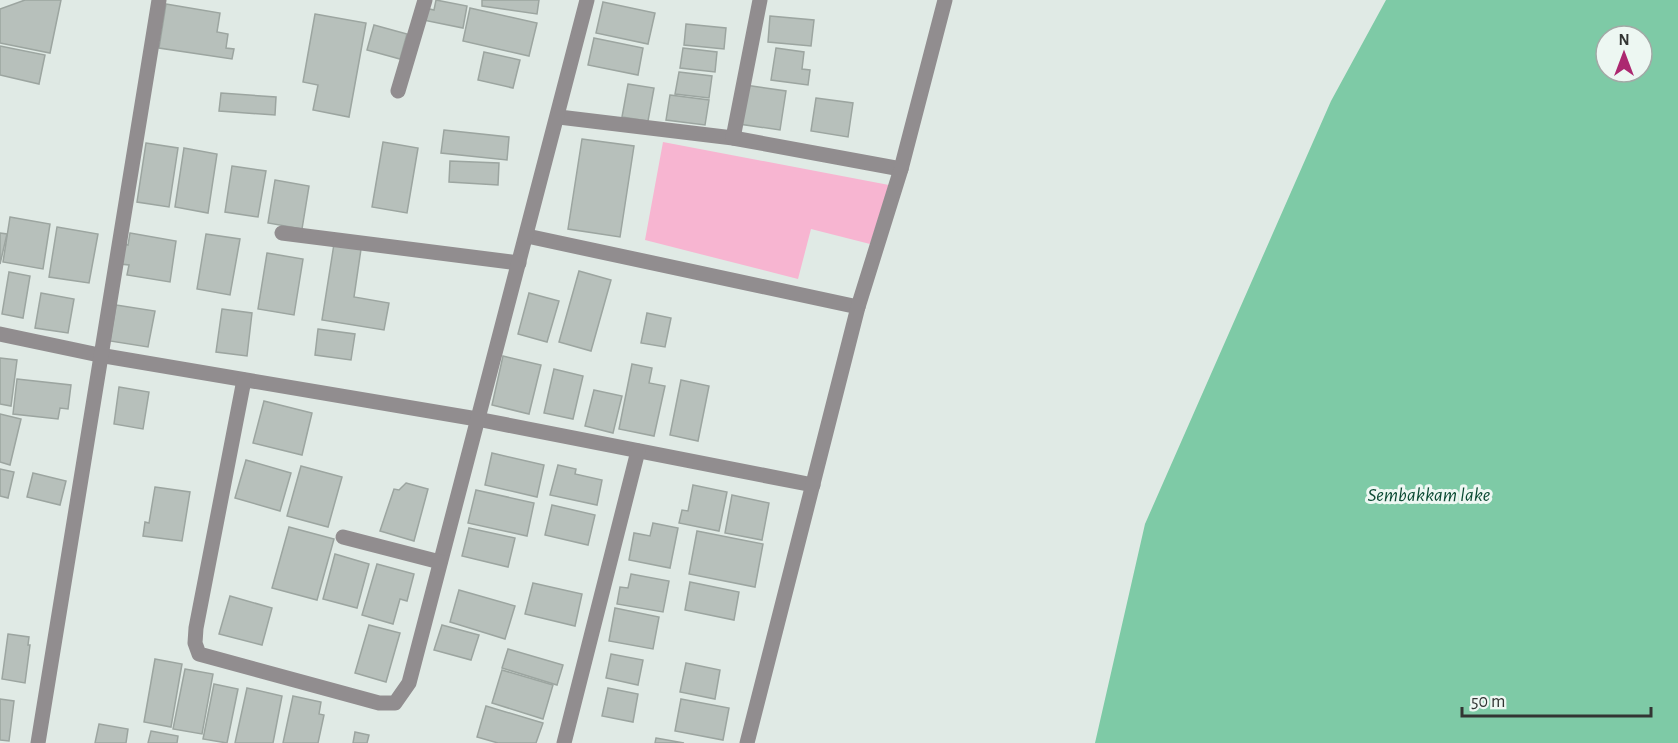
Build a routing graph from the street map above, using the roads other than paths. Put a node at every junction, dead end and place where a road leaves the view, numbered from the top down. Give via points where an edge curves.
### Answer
1 (159, 0) edge
2 (424, 0) edge
3 (587, 0) edge
4 (760, 0) edge
5 (945, 0) edge
6 (398, 91) dead end
7 (559, 117) junction
8 (733, 138) junction
9 (901, 169) junction
10 (282, 233) dead end
11 (527, 237) junction
12 (519, 263) junction
13 (858, 307) junction
14 (0, 334) edge
15 (99, 355) junction
16 (244, 380) junction
17 (477, 419) junction
18 (638, 451) junction
19 (813, 485) junction
20 (344, 537) dead end
21 (440, 562) junction
22 (38, 743) edge
23 (564, 743) edge
24 (747, 743) edge

1 - 15 street
2 - 6 street
3 - 7 street
4 - 8 street
5 - 9 street
7 - 8 street
7 - 11 street
8 - 9 street
9 - 13 street
10 - 12 street
11 - 12 street
11 - 13 street
12 - 17 street
13 - 19 street
14 - 15 street
15 - 16 street
15 - 22 street
16 - 17 street
16 - 21 street via 196,628 199,654 379,704 395,703 409,683
17 - 18 street
17 - 21 street
18 - 19 street
18 - 23 street
19 - 24 street
20 - 21 street

